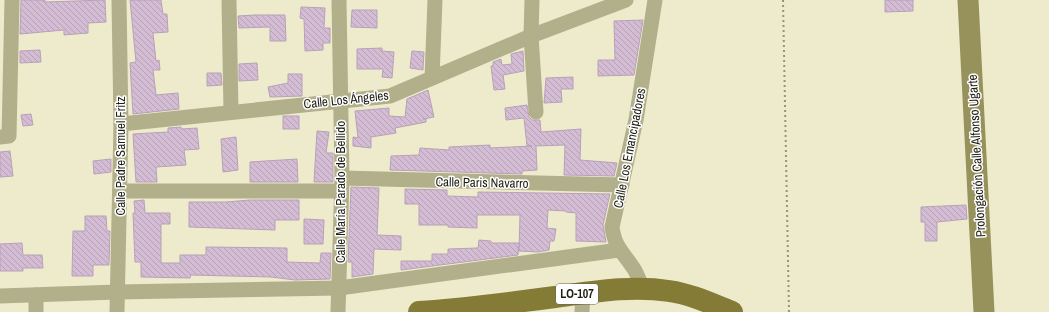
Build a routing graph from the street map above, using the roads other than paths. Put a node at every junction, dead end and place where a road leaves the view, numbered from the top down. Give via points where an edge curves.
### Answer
1 (12, 0) edge
2 (119, 0) edge
3 (229, 0) edge
4 (339, 0) edge
5 (435, 0) edge
6 (532, 0) edge
7 (626, 0) edge
8 (655, 0) edge
9 (968, 0) edge
10 (531, 36) junction
11 (432, 78) junction
12 (340, 100) junction
13 (231, 111) junction
14 (536, 112) dead end
15 (121, 124) junction
16 (5, 136) edge
17 (341, 185) junction
18 (622, 185) junction
19 (120, 191) junction
20 (619, 250) junction
21 (339, 288) junction
22 (643, 288) junction
23 (117, 292) junction
24 (36, 295) junction
25 (0, 296) edge
26 (583, 302) edge
27 (36, 312) edge
28 (117, 312) edge
29 (338, 312) edge
30 (419, 312) edge
31 (732, 312) edge
32 (984, 312) edge

1 - 16 street
2 - 15 street, Calle Padre Samuel Fritz
3 - 13 street
4 - 12 street, Calle María Parado de Bellido
5 - 11 street
6 - 10 street
7 - 10 street, Calle Los Ángeles
8 - 18 street, Calle Los Emancipadores via 636,120
9 - 32 street, Prolongación Calle Alfonso Ugarte
10 - 11 street, Calle Los Ángeles
10 - 14 street
11 - 12 street, Calle Los Ángeles via 390,96
12 - 13 street, Calle Los Ángeles
12 - 17 street, Calle María Parado de Bellido
13 - 15 street, Calle Los Ángeles
15 - 19 street, Calle Padre Samuel Fritz
17 - 18 street, Calle Paris Navarro
17 - 19 street, Calle Paris Navarro
17 - 21 street, Calle María Parado de Bellido
18 - 20 street, Calle Los Emancipadores via 612,227
19 - 23 street, Calle Padre Samuel Fritz
20 - 21 street
20 - 22 street, Calle Los Emancipadores via 632,266
21 - 23 street
21 - 29 street, Calle María Parado de Bellido
22 - 26 main road, LO-107
22 - 31 main road, LO-107 via 688,295
23 - 24 street
23 - 28 street, Calle Padre Samuel Fritz
24 - 25 street
24 - 27 street
26 - 30 main road, LO-107

